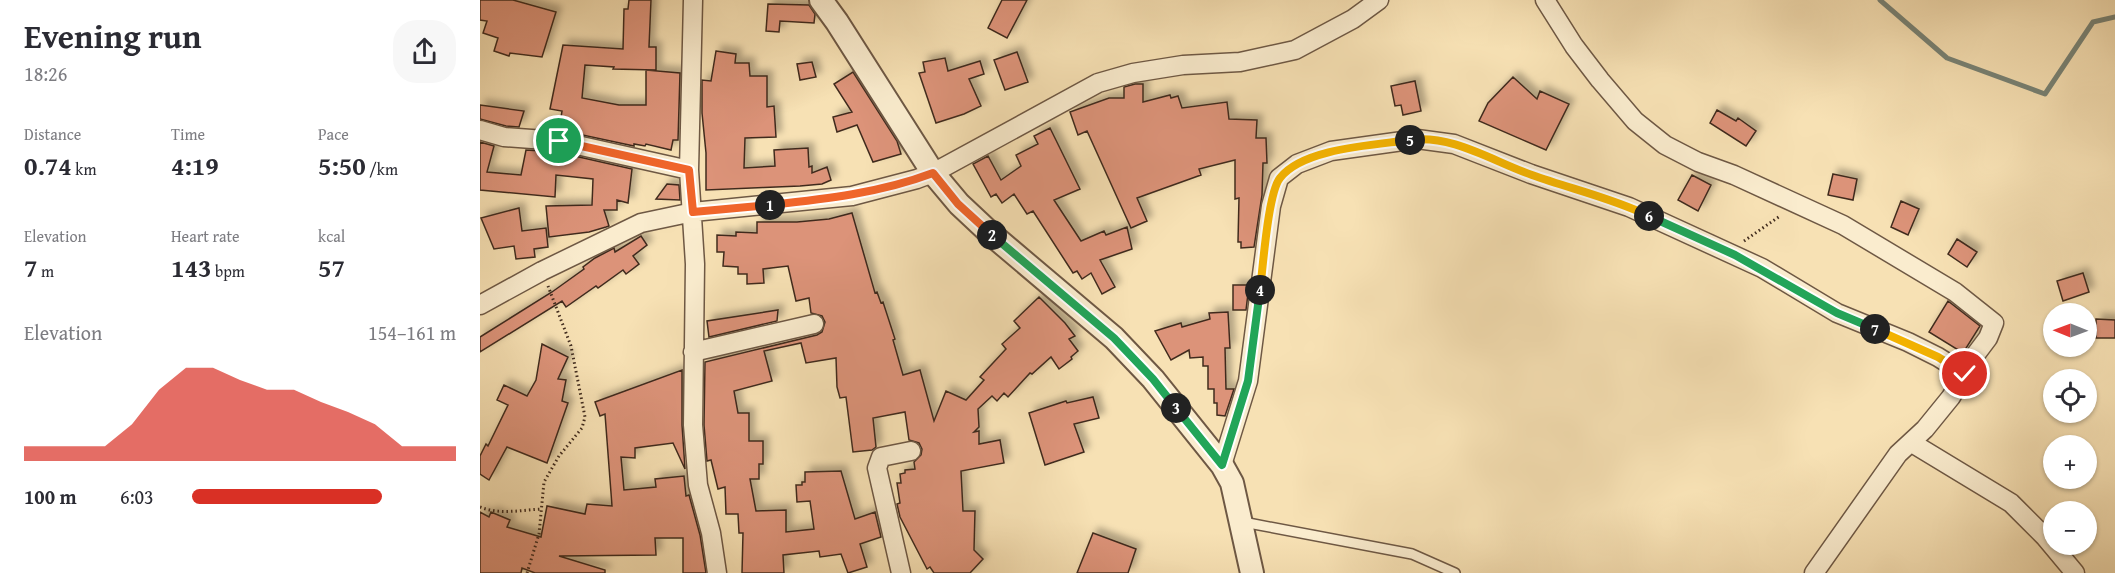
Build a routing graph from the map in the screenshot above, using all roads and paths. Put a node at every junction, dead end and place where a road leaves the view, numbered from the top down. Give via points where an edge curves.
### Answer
1 (693, 0) edge
2 (820, 0) edge
3 (1379, 0) edge
4 (1545, 0) edge
5 (480, 130) edge
6 (689, 170) junction
7 (933, 173) junction
8 (1796, 204) junction
9 (693, 212) junction
10 (1735, 255) junction
11 (542, 271) junction
12 (480, 305) edge
13 (814, 324) dead end
14 (693, 352) junction
15 (1965, 374) junction
16 (1911, 443) junction
17 (910, 451) dead end
18 (1222, 465) junction
19 (480, 507) edge
20 (542, 508) junction
21 (1240, 522) junction
22 (527, 573) edge
23 (717, 573) edge
24 (901, 573) edge
25 (1252, 573) edge
26 (1455, 573) edge
27 (1814, 573) edge
28 (2076, 573) edge

1 - 6 street
2 - 7 street
3 - 7 street via 1353,19 1295,50 1240,62 1133,73 1098,83
4 - 8 street via 1600,80 1635,121 1665,145
5 - 6 street via 504,137 559,141
6 - 9 street
7 - 9 street via 852,196
7 - 18 street via 958,204 1114,338 1153,379
8 - 10 path via 1745,240
8 - 15 street via 1843,225 1955,292 1991,319 1992,330
9 - 11 street via 641,224
9 - 14 street
10 - 15 street via 1837,313 1908,342
10 - 18 street via 1629,207 1454,144 1417,139 1331,151 1297,164 1279,178 1271,206 1248,381
11 - 12 street
11 - 20 path via 571,346 585,417 582,428 544,482
13 - 14 street
14 - 23 street via 694,456
15 - 16 street via 1939,414
16 - 27 street via 1885,471
16 - 28 street via 2011,503
17 - 24 street via 881,457 877,468
18 - 21 street via 1232,483
19 - 20 path via 506,512
20 - 22 path
21 - 25 street
21 - 26 lane via 1412,554

